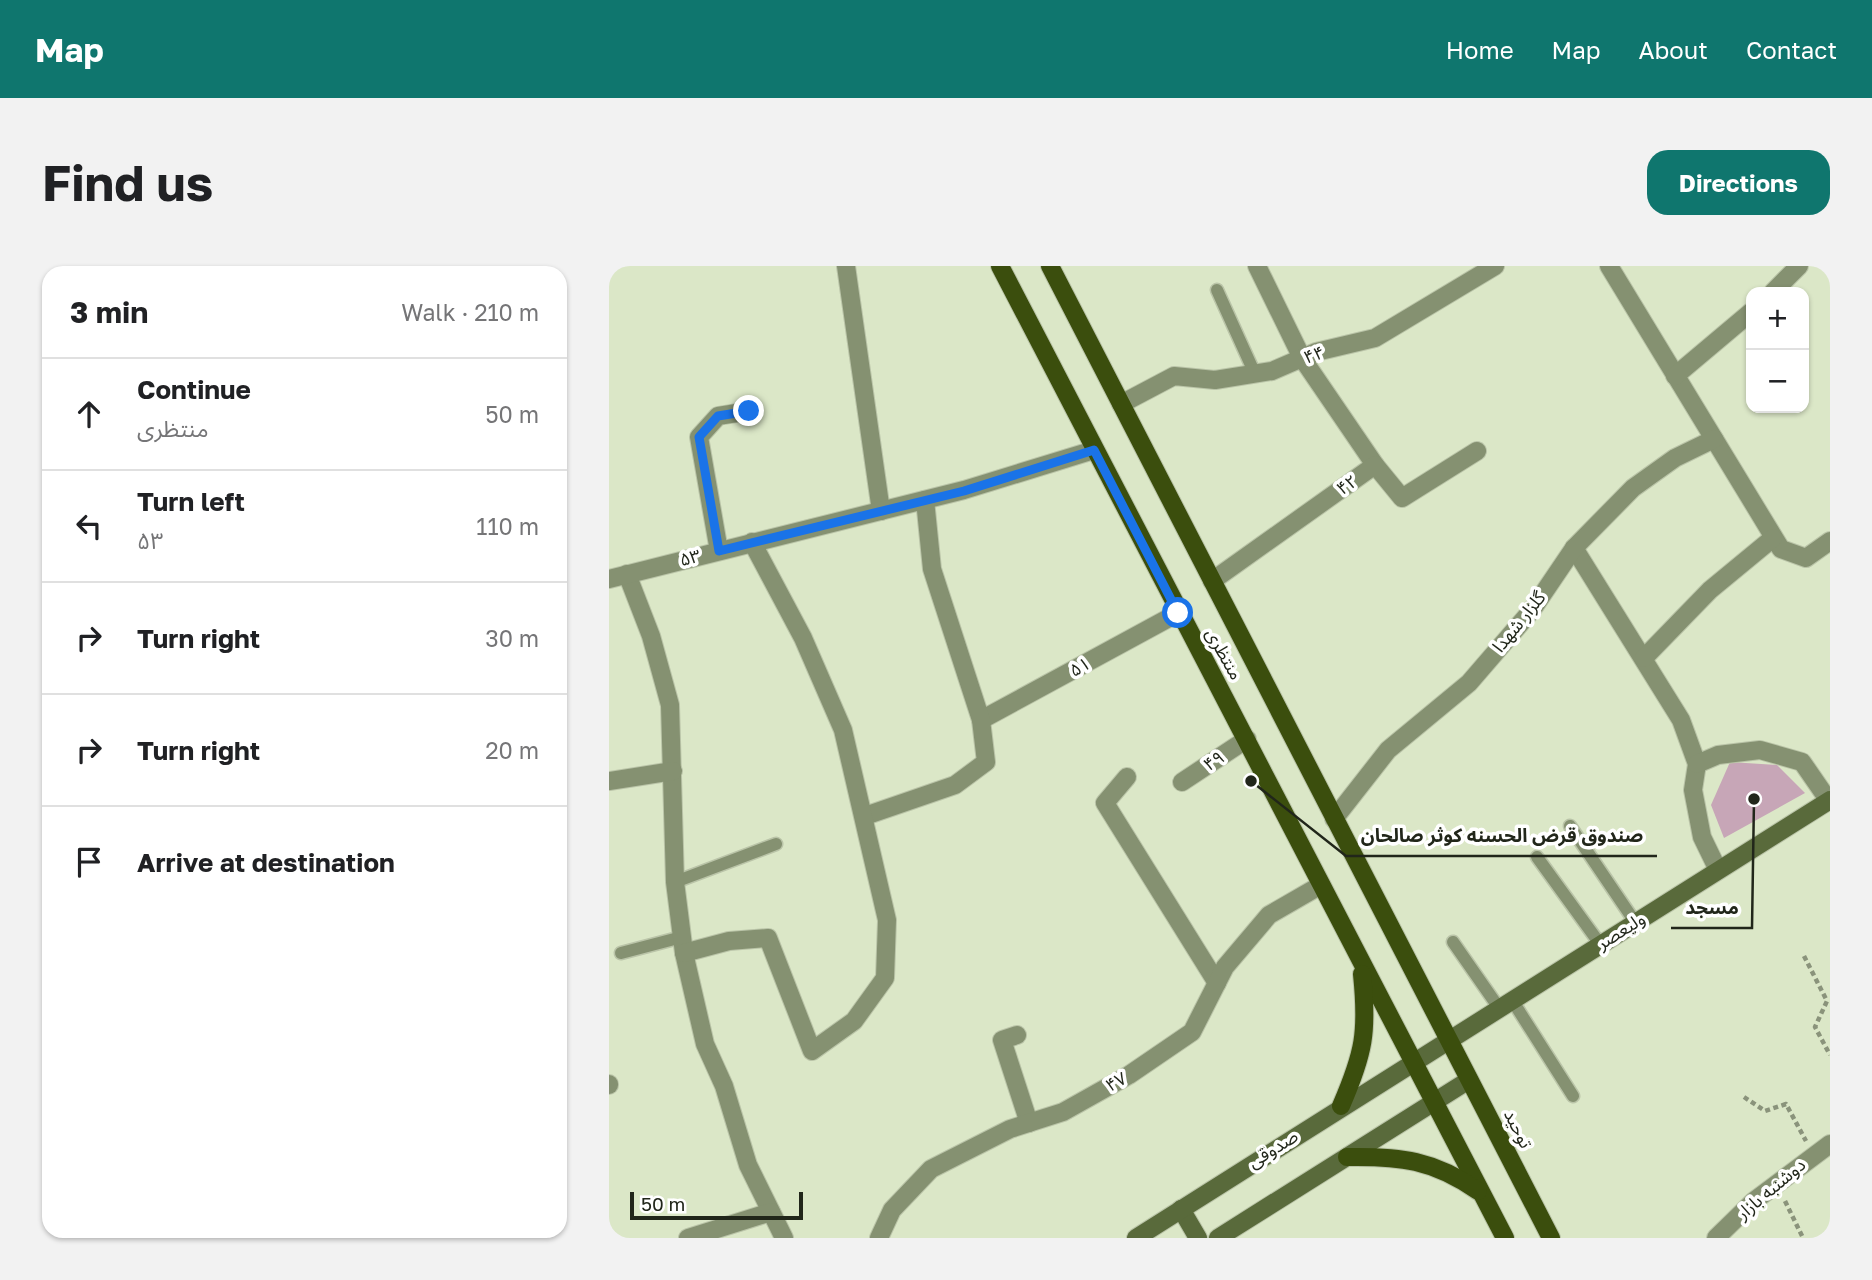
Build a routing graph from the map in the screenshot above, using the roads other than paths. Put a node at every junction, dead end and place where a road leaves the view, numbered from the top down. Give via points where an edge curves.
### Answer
1 (846, 266) edge
2 (1000, 266) edge
3 (1050, 266) edge
4 (1257, 266) edge
5 (1495, 266) edge
6 (1609, 266) edge
7 (1799, 266) edge
8 (1778, 287) edge
9 (1217, 290) dead end
10 (1746, 316) edge
11 (1302, 358) junction
12 (1255, 374) junction
13 (1675, 376) junction
14 (1121, 404) junction
15 (749, 411) dead end
16 (1714, 439) junction
17 (1094, 450) junction
18 (1477, 451) dead end
19 (1375, 465) junction
20 (925, 500) junction
21 (881, 511) junction
22 (1773, 538) junction
23 (1830, 541) edge
24 (752, 542) junction
25 (1574, 548) junction
26 (719, 551) junction
27 (627, 574) junction
28 (609, 579) edge
29 (1212, 581) junction
30 (1178, 613) junction
31 (1644, 658) junction
32 (981, 720) junction
33 (1247, 739) junction
34 (1697, 764) junction
35 (673, 771) junction
36 (1127, 777) dead end
37 (609, 781) edge
38 (1182, 782) dead end
39 (1829, 801) edge
40 (865, 816) junction
41 (1334, 819) junction
42 (1570, 826) dead end
43 (776, 844) dead end
44 (1537, 857) dead end
45 (1718, 870) junction
46 (675, 882) junction
47 (1321, 885) junction
48 (1635, 922) junction
49 (1453, 942) dead end
50 (1600, 944) junction
51 (683, 945) junction
52 (621, 953) dead end
53 (1361, 963) junction
54 (1217, 983) junction
55 (1505, 1004) junction
56 (1017, 1035) dead end
57 (1447, 1040) junction
58 (1412, 1062) junction
59 (1469, 1080) junction
60 (1573, 1096) dead end
61 (1433, 1102) junction
62 (1341, 1107) junction
63 (1029, 1123) junction
64 (1830, 1144) edge
65 (1347, 1157) junction
66 (1481, 1193) junction
67 (1181, 1209) junction
68 (771, 1212) junction
69 (881, 1237) edge
70 (688, 1238) edge
71 (784, 1238) edge
72 (1136, 1238) edge
73 (1198, 1238) edge
74 (1218, 1238) edge
75 (1505, 1238) edge
76 (1551, 1238) edge
77 (1716, 1238) edge

1 - 21 street
2 - 17 main road, منتظری
3 - 14 main road, منتظری
4 - 11 street
5 - 11 street, ۴۴ via 1375,338
6 - 13 street
7 - 8 street
9 - 12 lane
10 - 13 street
11 - 12 street, ۴۴
11 - 19 street
12 - 14 street, ۴۴ via 1215,380 1174,376
13 - 16 street
14 - 29 main road, منتظری
15 - 26 street via 718,416 699,437
16 - 22 street
16 - 25 street, گلزار شهدا via 1675,458 1633,488
17 - 20 street, ۵۳
17 - 30 main road, منتظری
18 - 19 street, ۴۲ via 1402,498
19 - 29 street, ۴۲
20 - 21 street, ۵۳
20 - 32 street via 932,569
21 - 24 street, ۵۳
22 - 23 street via 1780,549 1806,558
22 - 31 street via 1710,590
24 - 26 street, ۵۳
24 - 40 street via 803,638 843,730
25 - 31 street
25 - 41 street, گلزار شهدا via 1532,610 1469,682 1388,750
26 - 27 street, ۵۳
27 - 28 street, ۵۳
27 - 35 street via 651,635 670,705
29 - 41 main road, منتظری
30 - 32 street, ۵۱
30 - 33 main road, منتظری
31 - 34 street via 1681,720
32 - 40 street via 986,762 955,785
33 - 38 street, ۴۹
33 - 47 main road, منتظری
34 - 39 street via 1718,755 1760,750 1802,762
34 - 45 street via 1693,790 1702,837
35 - 37 street
35 - 46 street
36 - 54 street via 1105,803
39 - 45 main road, ولیعصر
40 - 51 street via 887,920 885,978 854,1021 812,1051 768,937
41 - 57 main road, منتظری
42 - 48 lane
43 - 46 lane
44 - 50 lane
45 - 48 main road, ولیعصر
46 - 51 street
47 - 53 main road, منتظری
47 - 54 street, ۴۷ via 1269,915
48 - 50 main road, ولیعصر
49 - 55 lane
50 - 55 main road, ولیعصر
51 - 52 lane
51 - 68 street via 705,1044 724,1086 748,1165
53 - 58 main road, منتظری
53 - 62 main road via 1366,1025 1360,1061
54 - 63 street, ۴۷ via 1192,1032 1063,1112
55 - 57 main road, ولیعصر
55 - 60 lane
56 - 63 street via 1002,1040
57 - 58 main road, ولیعصر
57 - 59 main road, توحید
58 - 61 main road
58 - 62 main road, صدوقی
59 - 61 main road
59 - 76 main road, توحید
61 - 65 main road
61 - 66 main road
62 - 67 main road, صدوقی
63 - 69 street, ۴۷ via 931,1169 892,1210
64 - 77 street, دوشنبه بازار via 1777,1183
65 - 66 main road via 1426,1162
65 - 74 main road
66 - 75 main road
67 - 72 main road, صدوقی
67 - 73 main road
68 - 70 street
68 - 71 street

